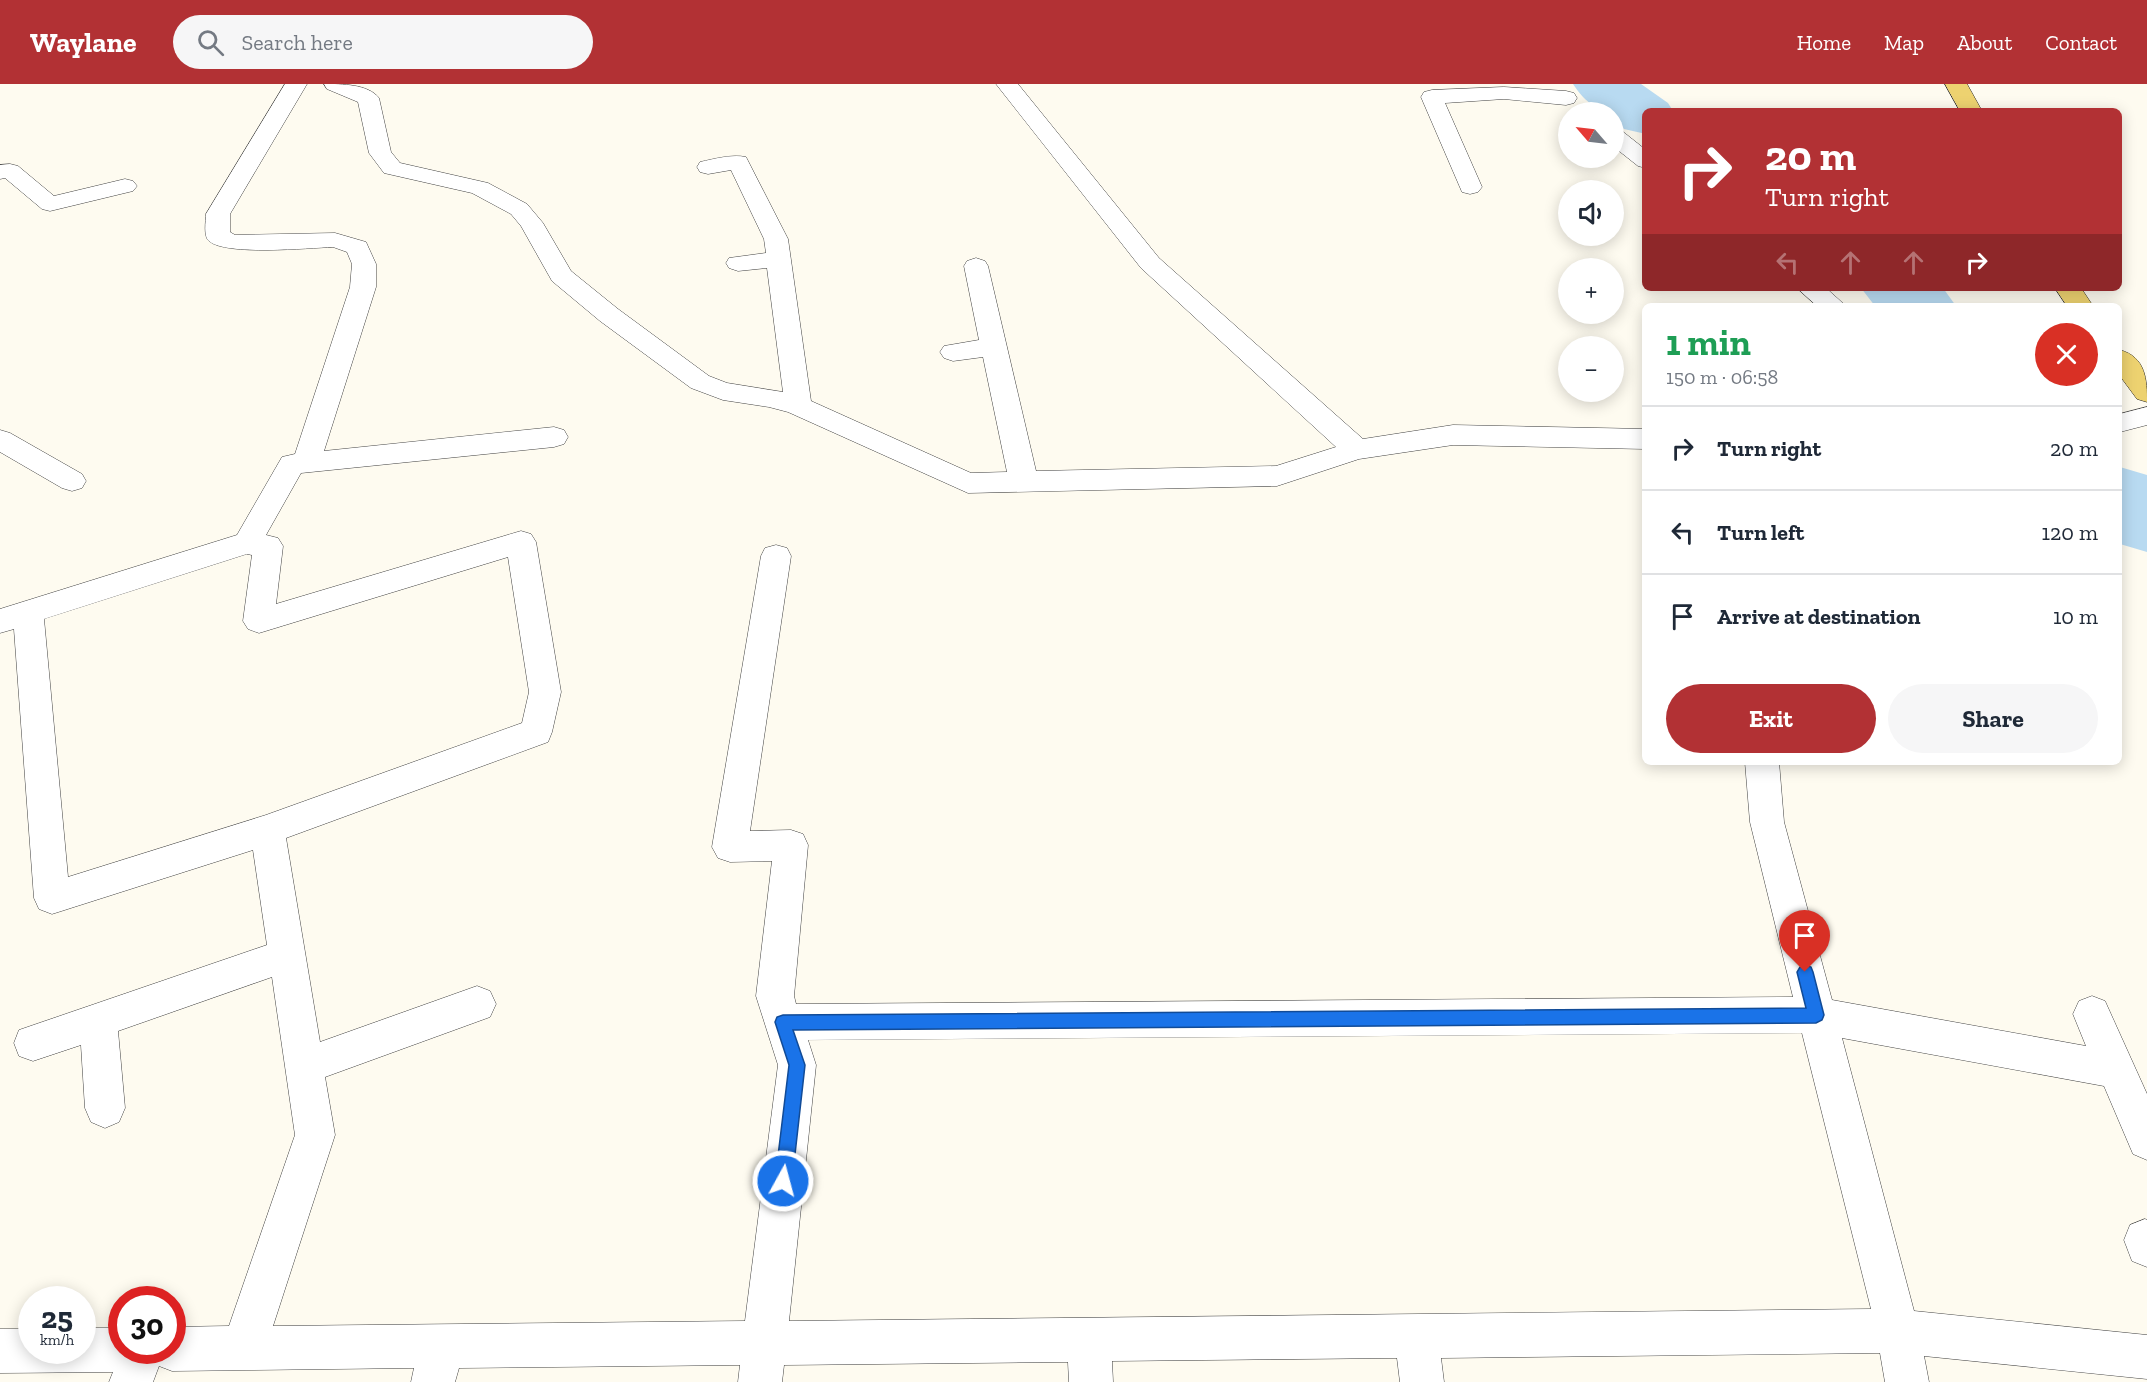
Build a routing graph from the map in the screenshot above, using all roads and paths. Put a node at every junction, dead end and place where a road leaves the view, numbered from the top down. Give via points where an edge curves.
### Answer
1 (296, 84) edge
2 (335, 84) edge
3 (1007, 84) edge
4 (1548, 84) edge
5 (1956, 84) edge
6 (1566, 98) junction
7 (1571, 102) edge
8 (1969, 108) edge
9 (1624, 144) edge
10 (1642, 158) edge
11 (708, 167) dead end
12 (0, 172) edge
13 (125, 186) dead end
14 (1470, 187) dead end
15 (778, 258) junction
16 (738, 263) dead end
17 (976, 266) dead end
18 (1814, 291) edge
19 (1829, 303) edge
20 (994, 347) junction
21 (953, 352) dead end
22 (2122, 362) edge
23 (2147, 393) edge
24 (798, 406) junction
25 (2147, 416) edge
26 (2122, 422) edge
27 (555, 437) dead end
28 (1642, 439) edge
29 (0, 440) edge
30 (1357, 450) junction
31 (306, 462) junction
32 (72, 481) dead end
33 (1024, 483) junction
34 (247, 543) junction
35 (776, 556) dead end
36 (14, 617) edge
37 (1762, 765) edge
38 (267, 830) junction
39 (287, 956) junction
40 (477, 1004) dead end
41 (2092, 1014) dead end
42 (1816, 1015) junction
43 (98, 1021) junction
44 (783, 1022) junction
45 (33, 1043) dead end
46 (304, 1066) junction
47 (2117, 1070) junction
48 (105, 1108) dead end
49 (2147, 1140) edge
50 (1898, 1331) junction
51 (1416, 1337) junction
52 (1089, 1340) junction
53 (186, 1349) edge
54 (243, 1349) junction
55 (108, 1350) edge
56 (0, 1351) edge
57 (2147, 1357) edge
58 (762, 1363) edge
59 (138, 1364) edge
60 (438, 1364) edge
61 (131, 1382) edge
62 (1090, 1382) edge
63 (1422, 1382) edge
64 (1907, 1382) edge

1 - 31 street via 218,214 218,237 232,242 335,240 357,248 363,264 363,287
2 - 24 street via 368,98 380,153 392,168 480,188 519,209 561,276 700,382 723,391
3 - 30 street via 1150,263
4 - 6 street
5 - 8 main road
6 - 7 street
6 - 14 street via 1504,93 1432,97
9 - 10 street
11 - 15 street via 738,162 776,239
12 - 13 street via 10,171 50,204
15 - 16 street
15 - 24 street
17 - 20 street
18 - 19 street
20 - 21 street
20 - 33 street
22 - 23 main road
24 - 33 street via 968,483
25 - 26 street
27 - 31 street
28 - 30 street via 1453,435
29 - 32 street
30 - 33 street via 1277,476
31 - 34 street via 292,464
34 - 36 street
34 - 38 street via 268,546 259,621 521,542 545,692 536,732
35 - 44 street via 730,847 791,845 775,996
36 - 38 street via 52,898
37 - 42 street via 1767,822
38 - 39 street
39 - 43 street
39 - 46 street
40 - 46 street
41 - 47 street
42 - 44 street
42 - 47 street
42 - 50 street
43 - 45 street
43 - 48 street
44 - 58 street via 797,1065
46 - 54 street via 315,1135
47 - 49 street
50 - 51 street
50 - 57 street
50 - 64 street
51 - 52 street
51 - 63 street
52 - 58 street
52 - 62 street
53 - 54 street
54 - 60 street
55 - 56 street
58 - 60 street
59 - 61 street

